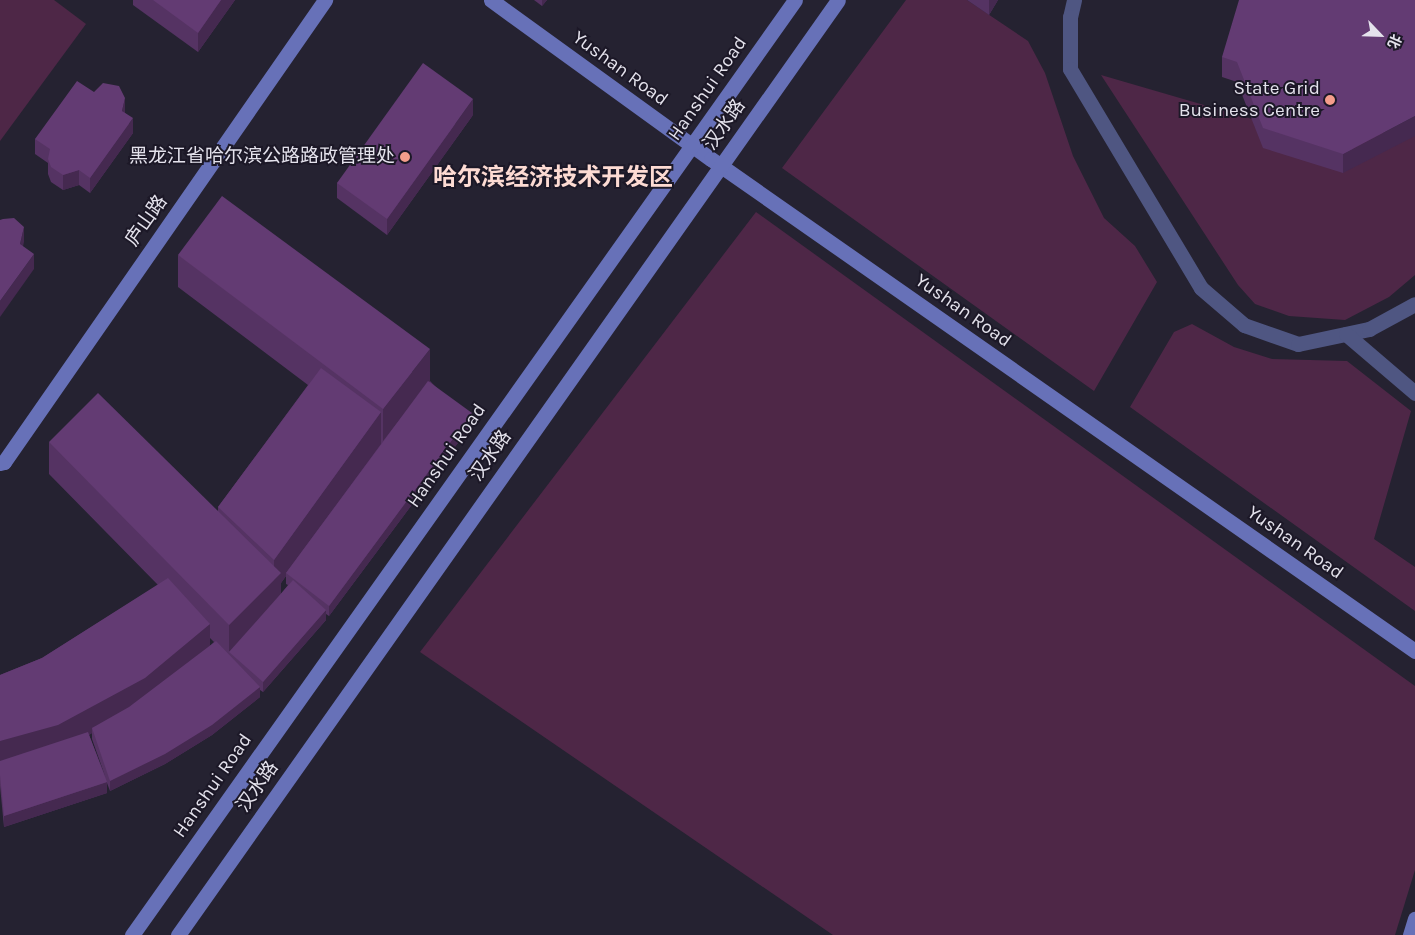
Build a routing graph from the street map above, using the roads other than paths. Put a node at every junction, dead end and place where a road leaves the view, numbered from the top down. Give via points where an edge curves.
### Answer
1 (325, 0) edge
2 (491, 0) edge
3 (795, 0) edge
4 (838, 0) edge
5 (1074, 0) edge
6 (692, 145) junction
7 (721, 166) junction
8 (1415, 304) edge
9 (1346, 334) junction
10 (1415, 393) edge
11 (0, 463) edge
12 (1415, 651) edge
13 (1415, 919) edge
14 (132, 935) edge
15 (178, 935) edge
16 (1410, 935) edge

1 - 11 main road, 庐山路 via 4,462
2 - 6 main road, Yushan Road
3 - 6 main road, Hanshui Road
4 - 7 main road, 汉水路
5 - 9 lane via 1070,18 1070,69 1201,288 1244,325 1298,344
6 - 7 main road, Yushan Road
6 - 14 main road, Hanshui Road
7 - 12 main road, Yushan Road
7 - 15 main road, 汉水路
8 - 9 lane via 1369,329
9 - 10 lane
13 - 16 main road

